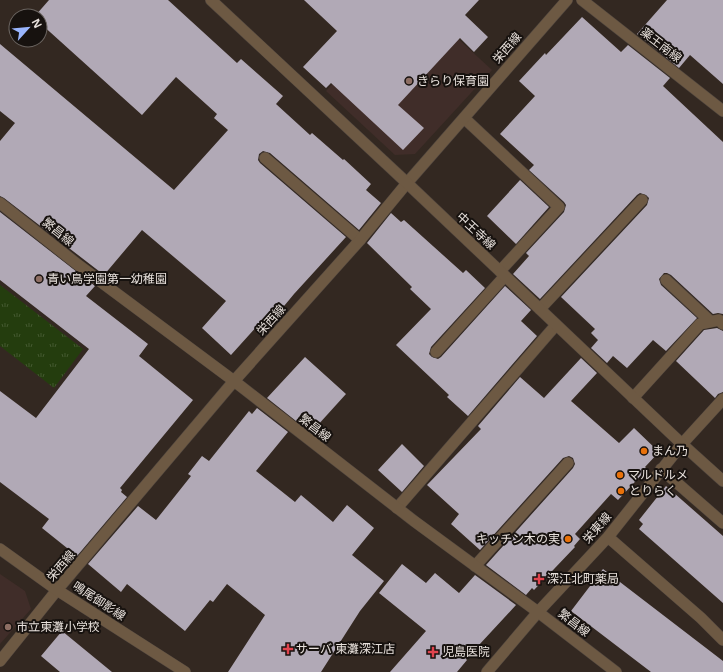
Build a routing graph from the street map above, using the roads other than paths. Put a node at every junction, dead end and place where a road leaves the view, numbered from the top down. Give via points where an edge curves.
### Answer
1 (211, 0) edge
2 (567, 0) edge
3 (582, 0) edge
4 (721, 106) edge
5 (464, 118) junction
6 (265, 158) dead end
7 (407, 183) junction
8 (642, 200) dead end
9 (0, 203) edge
10 (360, 240) junction
11 (502, 273) junction
12 (666, 280) dead end
13 (540, 309) junction
14 (710, 322) junction
15 (723, 324) edge
16 (556, 325) junction
17 (436, 352) dead end
18 (234, 381) junction
19 (633, 398) junction
20 (723, 399) edge
21 (682, 444) junction
22 (568, 463) dead end
23 (661, 469) junction
24 (723, 481) edge
25 (397, 508) junction
26 (723, 523) edge
27 (608, 537) junction
28 (0, 549) edge
29 (475, 566) junction
30 (57, 590) junction
31 (538, 612) junction
32 (723, 640) edge
33 (0, 661) edge
34 (185, 672) edge
35 (487, 672) edge
36 (616, 672) edge

1 - 7 street, 中王寺線
2 - 5 street, 栄西線
3 - 4 street, 薬王南線
5 - 7 street, 栄西線
5 - 11 street via 560,207
6 - 10 street
7 - 10 street, 栄西線
7 - 11 street, 中王寺線
8 - 13 street
9 - 18 street, 繁昌線
10 - 18 street, 栄西線
11 - 13 street, 中王寺線
11 - 17 street
12 - 14 street
13 - 16 street, 中王寺線
14 - 15 street via 719,320
14 - 19 street via 700,324
16 - 19 street, 中王寺線
16 - 25 street
18 - 25 street, 繁昌線
18 - 30 street, 栄西線
19 - 21 street, 中王寺線
20 - 21 street, 栄東線
21 - 23 street, 栄東線
21 - 24 street, 中王寺線
22 - 29 street
23 - 26 street
23 - 27 street, 栄東線
25 - 29 street, 繁昌線
27 - 31 street, 栄東線
27 - 32 street
28 - 30 street, 鳴尾御影線
29 - 31 street, 繁昌線
30 - 33 street, 栄西線
30 - 34 street, 鳴尾御影線
31 - 35 street, 栄東線
31 - 36 street, 繁昌線

